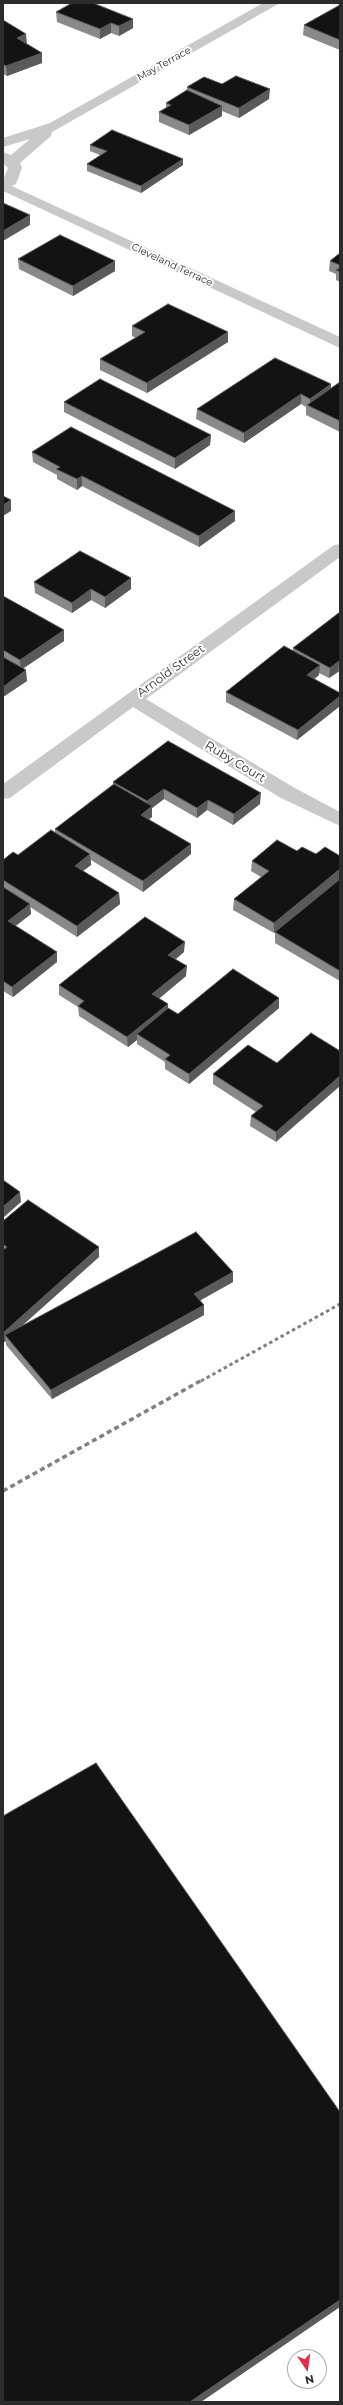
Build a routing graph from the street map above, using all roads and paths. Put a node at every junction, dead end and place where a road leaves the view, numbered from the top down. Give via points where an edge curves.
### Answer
1 (274, 3) edge
2 (55, 126) junction
3 (3, 143) edge
4 (7, 159) edge
5 (4, 186) edge
6 (340, 343) edge
7 (340, 549) edge
8 (133, 699) junction
9 (3, 793) edge
10 (340, 820) edge

1 - 2 street, May Terrace
2 - 3 street, May Terrace
2 - 4 street, May Terrace
4 - 5 street via 15,168 15,175
5 - 6 street, Cleveland Terrace
7 - 8 street, Arnold Street
8 - 9 street, Arnold Street
8 - 10 street, Ruby Court via 286,792

